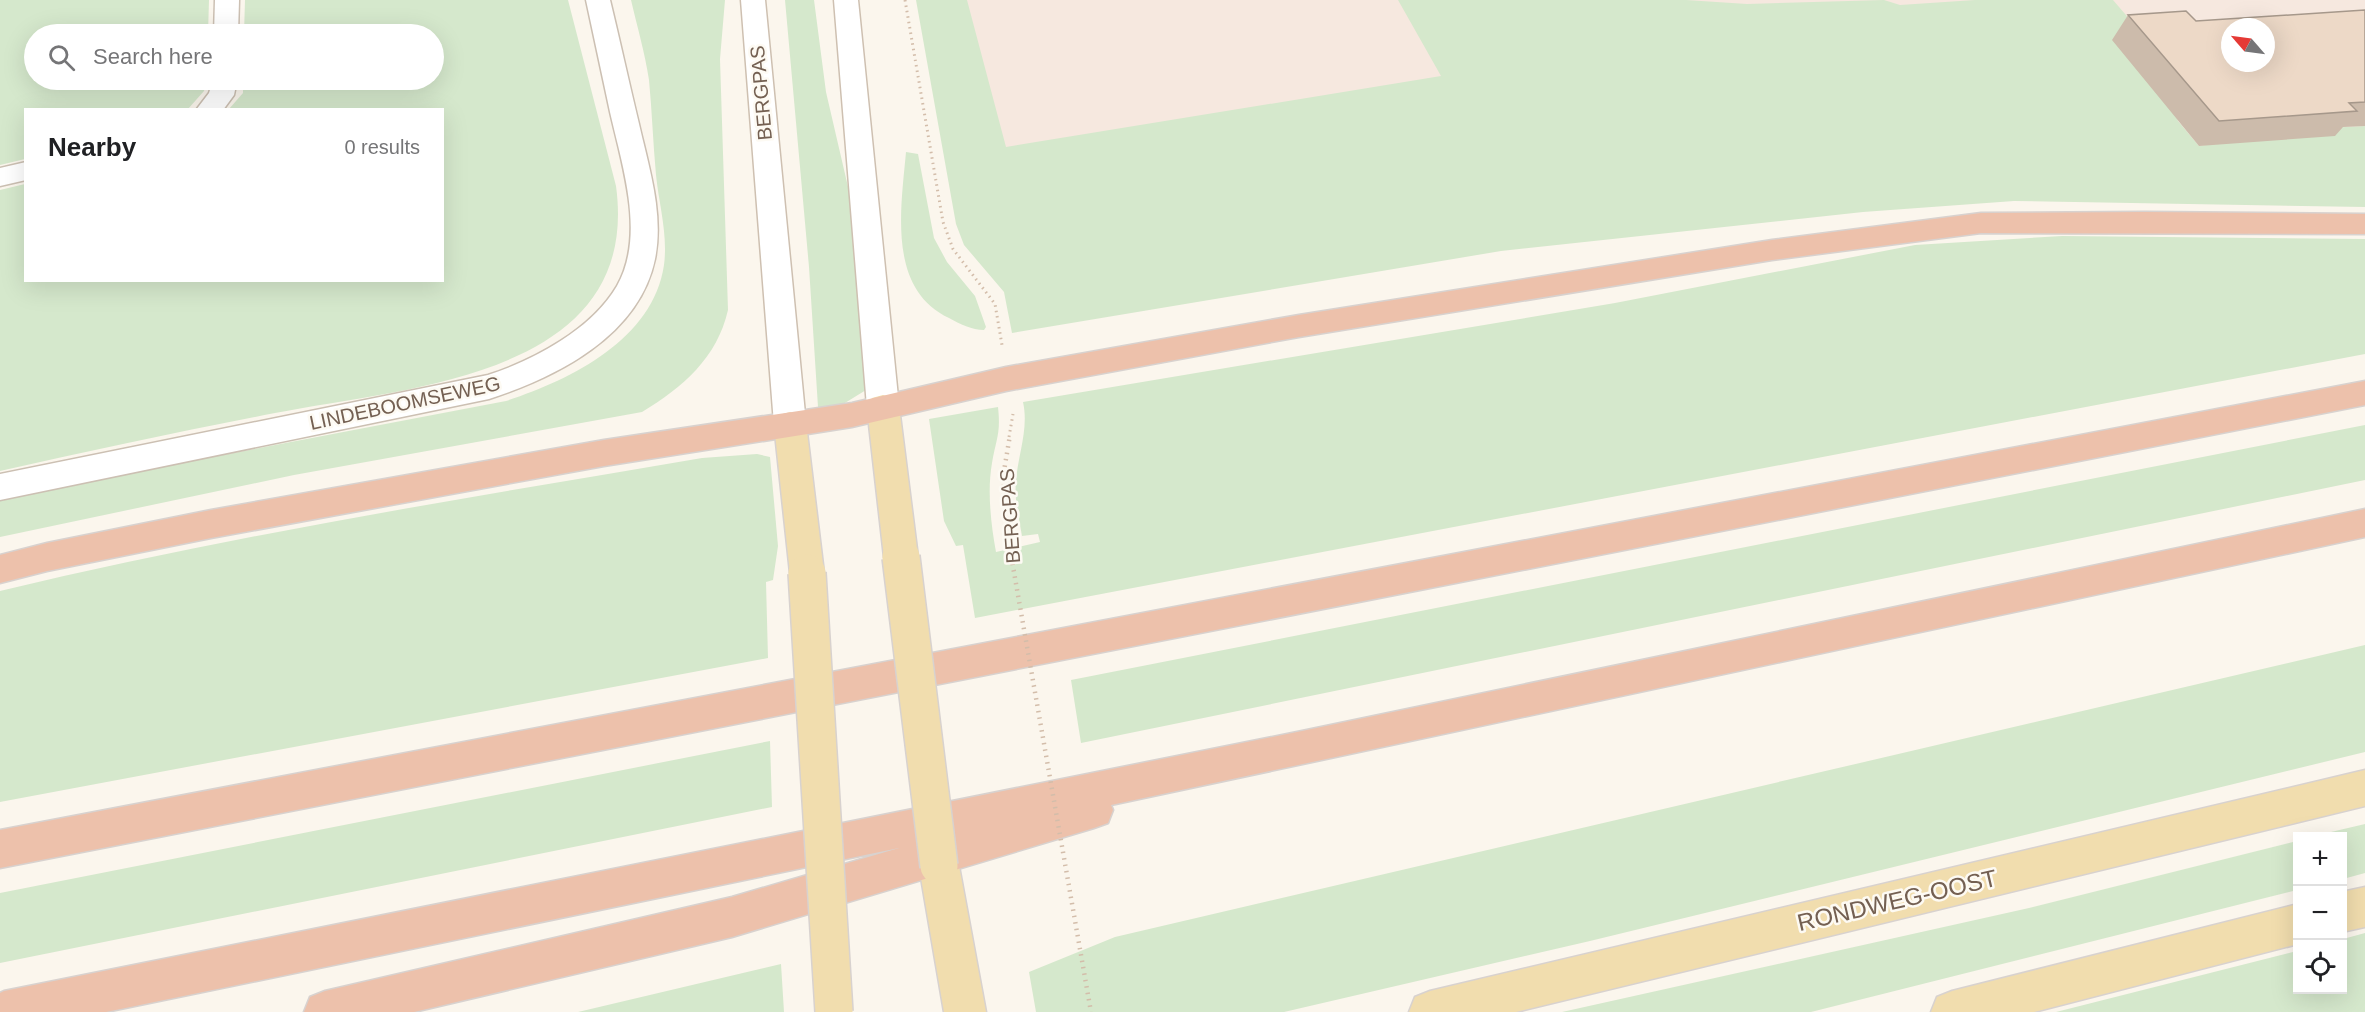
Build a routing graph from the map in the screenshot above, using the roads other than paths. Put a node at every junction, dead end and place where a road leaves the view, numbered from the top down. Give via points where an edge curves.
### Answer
1 (227, 0) edge
2 (598, 0) edge
3 (753, 0) edge
4 (846, 0) edge
5 (226, 24) edge
6 (222, 90) edge
7 (211, 108) edge
8 (24, 171) edge
9 (0, 177) edge
10 (2365, 224) edge
11 (2365, 393) edge
12 (883, 407) junction
13 (790, 424) junction
14 (0, 487) edge
15 (2365, 523) edge
16 (0, 569) edge
17 (1302, 748) junction
18 (2365, 788) edge
19 (0, 849) edge
20 (2365, 907) edge
21 (2347, 911) edge
22 (2293, 925) edge
23 (4, 1012) edge
24 (325, 1012) edge
25 (834, 1012) edge
26 (965, 1012) edge
27 (1430, 1012) edge
28 (1952, 1012) edge

1 - 5 main road
2 - 14 main road, LINDEBOOMSEWEG via 644,207 644,237 635,279 627,294 601,325 574,348 556,361 489,387
3 - 13 main road, BERGPAS
4 - 12 main road
6 - 7 main road
8 - 9 main road
10 - 12 highway via 1981,223 1772,250 1299,326 1006,379
11 - 19 highway
12 - 13 highway
12 - 26 main road, bridge via 939,866
13 - 16 highway via 336,501
13 - 25 main road, BERGPAS, bridge via 807,573
15 - 17 highway
17 - 23 highway
17 - 24 highway via 732,917
18 - 27 main road, RONDWEG-OOST
20 - 21 main road
22 - 28 main road

